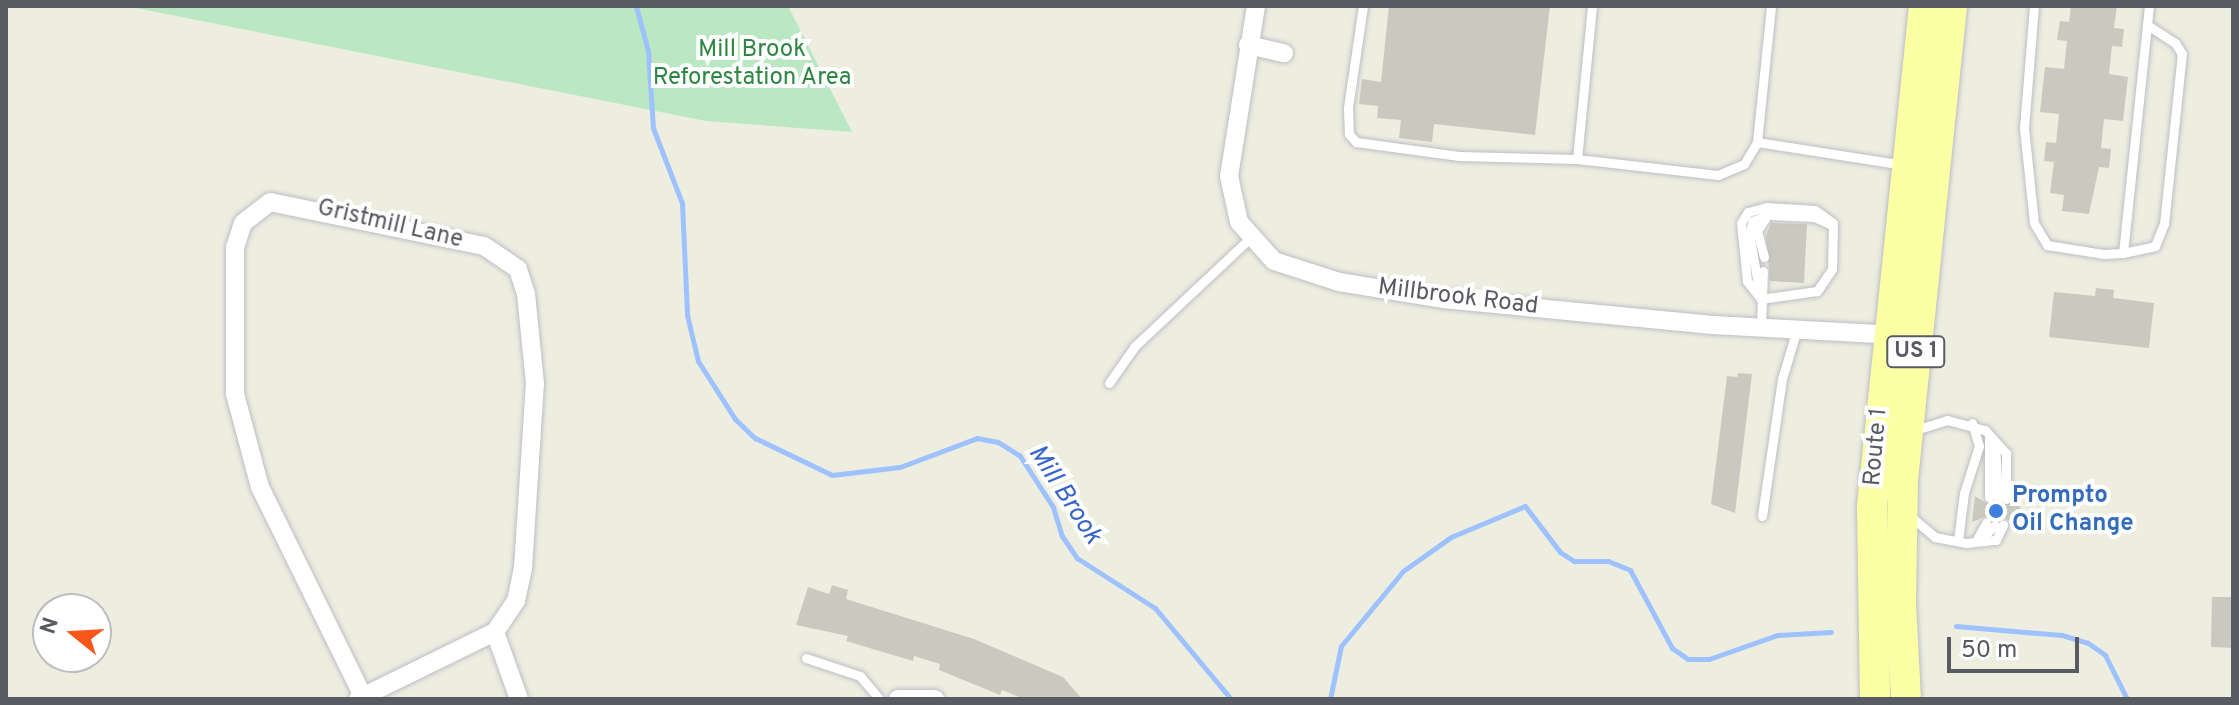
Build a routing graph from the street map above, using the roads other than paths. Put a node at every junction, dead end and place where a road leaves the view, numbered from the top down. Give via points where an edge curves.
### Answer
1 (1256, 6) edge
2 (1363, 6) edge
3 (1592, 6) edge
4 (1771, 6) edge
5 (1924, 6) edge
6 (1952, 6) edge
7 (2034, 6) edge
8 (2149, 6) edge
9 (2147, 25) junction
10 (1248, 45) junction
11 (1284, 53) dead end
12 (1757, 142) junction
13 (1577, 159) junction
14 (1907, 166) junction
15 (1769, 215) junction
16 (1835, 230) junction
17 (1249, 239) junction
18 (2123, 253) junction
19 (1764, 257) dead end
20 (1763, 271) dead end
21 (1761, 299) junction
22 (1761, 327) junction
23 (1797, 329) junction
24 (1902, 335) junction
25 (1109, 383) dead end
26 (1972, 423) junction
27 (1989, 433) junction
28 (1909, 434) junction
29 (1902, 507) junction
30 (1762, 516) dead end
31 (1958, 541) junction
32 (1973, 543) junction
33 (495, 632) junction
34 (806, 658) dead end
35 (360, 698) edge
36 (1872, 698) edge
37 (519, 699) edge
38 (879, 699) edge
39 (898, 699) edge
40 (935, 699) edge
41 (1906, 699) edge

1 - 10 street, Millbrook Road
2 - 13 lane via 1348,108 1353,140 1381,149 1459,156
3 - 13 lane
4 - 12 lane
5 - 14 main road, Route 1 / US 1
6 - 24 main road, Route 1 / US 1
7 - 18 lane via 2024,128 2039,238 2057,249
8 - 9 lane
9 - 18 lane
9 - 18 lane via 2175,43 2182,54 2164,224 2155,246
10 - 11 street
10 - 17 street, Millbrook Road via 1229,176 1234,209
12 - 13 lane via 1744,164 1718,175
12 - 14 lane
14 - 24 main road, Route 1 / US 1
15 - 16 lane via 1818,217
15 - 19 lane via 1757,231
15 - 21 lane via 1753,221 1749,233
16 - 21 lane via 1832,269 1822,286 1811,293
16 - 21 lane via 1829,217 1815,210 1748,212 1739,228 1742,266
17 - 22 street, Millbrook Road via 1285,266 1339,282 1443,299
17 - 25 lane via 1135,346
20 - 21 lane
21 - 22 lane
22 - 23 street, Millbrook Road
23 - 24 street, Millbrook Road
23 - 30 lane via 1782,379
24 - 28 main road, Route 1 / US 1
24 - 36 main road, Route 1 / US 1 via 1872,506
26 - 27 lane
26 - 28 lane via 1937,420
26 - 31 lane via 1977,460 1964,493
27 - 27 lane via 2006,453 1997,498
28 - 29 main road, Route 1 / US 1
29 - 31 lane via 1928,533
29 - 41 main road, Route 1 / US 1
31 - 32 lane
32 - 32 lane via 1995,524 1996,540
33 - 35 street, Gristmill Lane
33 - 35 street, Gristmill Lane via 512,611 520,587 529,498 535,370 518,269 495,250 469,242 299,204 263,205 243,223 235,247 231,328 241,427 294,562
33 - 37 street
34 - 38 lane via 860,676
39 - 40 street

